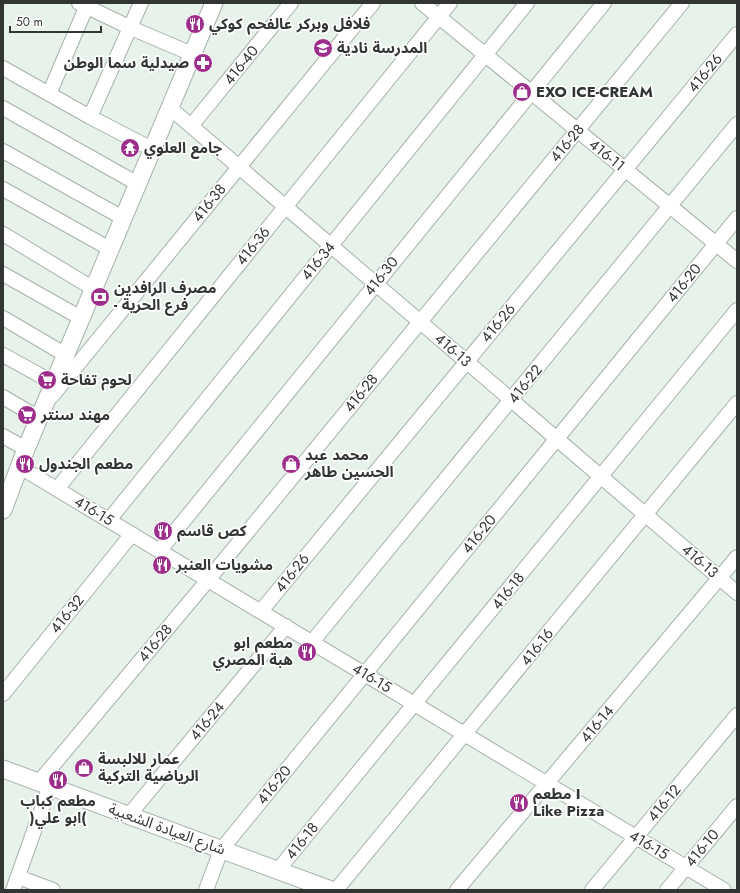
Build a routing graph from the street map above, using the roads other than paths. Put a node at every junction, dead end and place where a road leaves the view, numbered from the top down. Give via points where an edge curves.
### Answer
1 (141, 3) edge
2 (214, 3) edge
3 (220, 3) edge
4 (291, 3) edge
5 (373, 3) edge
6 (422, 3) edge
7 (450, 3) edge
8 (527, 3) edge
9 (604, 3) edge
10 (682, 3) edge
11 (85, 4) edge
12 (439, 17) junction
13 (207, 19) junction
14 (131, 28) junction
15 (737, 34) edge
16 (192, 54) junction
17 (485, 55) junction
18 (3, 68) edge
19 (531, 92) junction
20 (49, 94) junction
21 (3, 108) edge
22 (170, 108) junction
23 (90, 117) junction
24 (737, 124) edge
25 (191, 126) junction
26 (578, 131) junction
27 (152, 149) junction
28 (3, 151) edge
29 (238, 167) junction
30 (625, 170) junction
31 (138, 184) junction
32 (3, 189) edge
33 (670, 206) junction
34 (285, 207) junction
35 (123, 218) junction
36 (737, 218) edge
37 (3, 234) edge
38 (716, 244) junction
39 (331, 246) junction
40 (110, 249) junction
41 (737, 261) edge
42 (3, 274) edge
43 (375, 284) junction
44 (94, 288) junction
45 (737, 310) edge
46 (3, 318) edge
47 (81, 318) junction
48 (420, 322) junction
49 (3, 355) edge
50 (66, 355) junction
51 (466, 362) junction
52 (54, 383) junction
53 (3, 397) edge
54 (512, 400) junction
55 (737, 403) edge
56 (42, 411) junction
57 (3, 436) edge
58 (557, 439) junction
59 (26, 449) junction
60 (20, 467) junction
61 (601, 476) junction
62 (7, 488) edge
63 (57, 488) junction
64 (3, 510) edge
65 (645, 514) junction
66 (108, 520) junction
67 (132, 534) junction
68 (160, 550) junction
69 (737, 557) edge
70 (720, 578) junction
71 (208, 580) junction
72 (737, 593) edge
73 (261, 611) junction
74 (286, 626) junction
75 (312, 642) junction
76 (365, 674) junction
77 (3, 694) edge
78 (415, 704) junction
79 (737, 715) edge
80 (465, 734) junction
81 (3, 768) edge
82 (44, 784) junction
83 (547, 784) junction
84 (737, 806) edge
85 (129, 815) junction
86 (636, 837) junction
87 (222, 850) junction
88 (686, 867) junction
89 (278, 870) junction
90 (18, 877) junction
91 (13, 890) edge
92 (53, 890) edge
93 (206, 890) edge
94 (331, 890) edge
95 (336, 890) edge
96 (457, 890) edge
97 (592, 890) edge
98 (666, 890) edge
99 (724, 890) edge

1 - 14 street
2 - 13 street
3 - 13 street
4 - 25 street, 416-40
5 - 29 street, 416-38
6 - 12 street, 416-11
7 - 12 street, 416-36
8 - 17 street, 416-34
9 - 19 street, 416-30
10 - 26 street, 416-28
11 - 14 street
11 - 20 street
12 - 17 street, 416-11
12 - 34 street, 416-36
13 - 16 street
14 - 16 street
14 - 23 street
15 - 30 street, 416-26
16 - 22 street
17 - 19 street, 416-11
17 - 39 street, 416-34
18 - 20 street
19 - 26 street, 416-11
19 - 43 street, 416-30
20 - 23 street
21 - 31 street
22 - 25 street, 416-13
22 - 27 street
23 - 27 street
24 - 33 street, 416-22
25 - 29 street, 416-13
26 - 30 street, 416-11
26 - 48 street, 416-28
27 - 31 street
28 - 35 street
29 - 34 street, 416-13
29 - 56 street, 416-38
30 - 33 street, 416-11
30 - 51 street, 416-26
31 - 35 street
32 - 40 street
33 - 38 street, 416-11
33 - 54 street, 416-22
34 - 39 street, 416-13
34 - 63 street, 416-36
35 - 40 street
36 - 38 street, 416-20
37 - 44 street
38 - 41 street, 416-11
38 - 58 street, 416-20
39 - 43 street, 416-13
39 - 66 street, 416-34
40 - 44 street
42 - 47 street
43 - 48 street, 416-13
43 - 68 street, 416-30
44 - 47 street
45 - 61 street, 416-18
46 - 50 street
47 - 50 street
48 - 51 street, 416-13
48 - 71 street, 416-28
49 - 52 street
50 - 52 street
51 - 54 street, 416-13
51 - 73 street, 416-26
52 - 56 street
53 - 56 street
54 - 58 street, 416-13
54 - 75 street, 416-22
55 - 65 street, 416-16
56 - 59 street
57 - 59 street
58 - 61 street, 416-13
58 - 76 street, 416-20
59 - 60 street
60 - 62 street
60 - 63 street, 416-15
61 - 65 street, 416-13
61 - 78 street, 416-18
62 - 64 street
63 - 66 street, 416-15
65 - 70 street, 416-13
65 - 80 street, 416-16
66 - 67 street, 416-15
67 - 68 street, 416-15
67 - 77 street, 416-32
68 - 71 street, 416-15
69 - 70 street, 416-14
70 - 72 street, 416-13
70 - 83 street, 416-14
71 - 73 street, 416-15
71 - 82 street, 416-28
73 - 74 street, 416-15
74 - 75 street, 416-15
74 - 85 street, 416-24
75 - 76 street, 416-15
76 - 78 street, 416-15
76 - 87 street, 416-20
78 - 80 street, 416-15
78 - 89 street, 416-18
79 - 86 street, 416-12
80 - 83 street, 416-15
80 - 95 street, 416-16
81 - 82 street, شارع العيادة الشعبية
82 - 85 street, شارع العيادة الشعبية
82 - 90 street
83 - 86 street, 416-15
83 - 96 street, 416-14
84 - 88 street, 416-10
85 - 87 street, شارع العيادة الشعبية
86 - 88 street, 416-15
86 - 97 street, 416-12
87 - 89 street, شارع العيادة الشعبية
87 - 93 street, 416-20
88 - 98 street, 416-10
88 - 99 street, 416-15
89 - 94 street, شارع العيادة الشعبية
90 - 91 street
90 - 92 street

